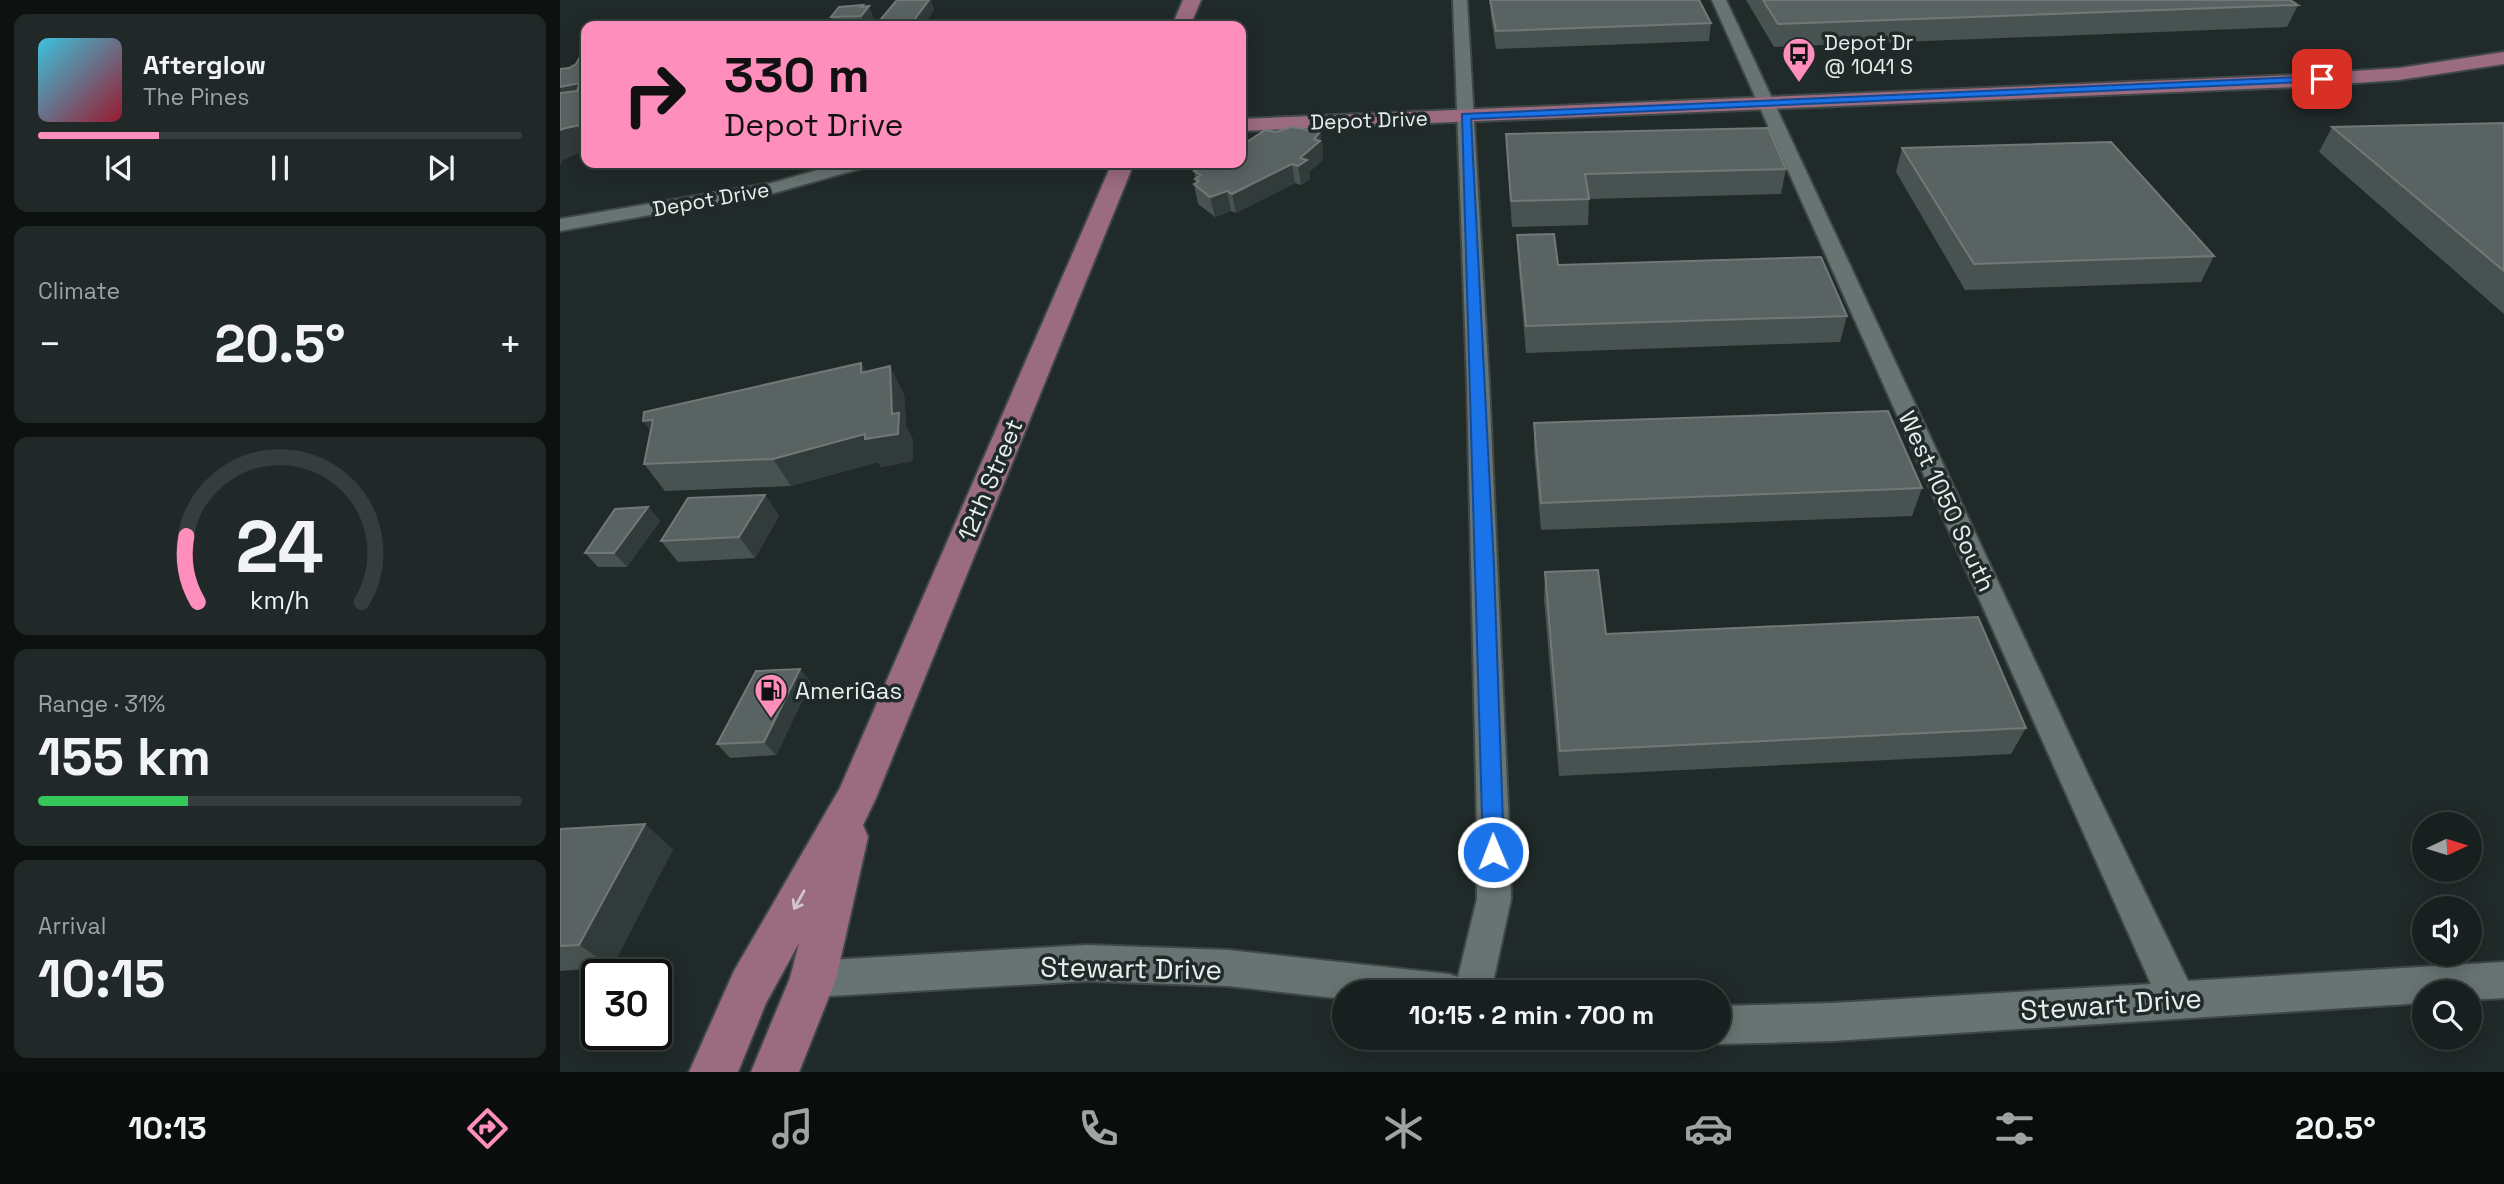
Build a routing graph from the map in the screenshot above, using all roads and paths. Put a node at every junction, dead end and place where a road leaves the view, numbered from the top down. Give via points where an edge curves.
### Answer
1 (1192, 0) edge
2 (1460, 0) edge
3 (1719, 0) edge
4 (1183, 21) edge
5 (2504, 44) edge
6 (2504, 58) edge
7 (1762, 97) junction
8 (1246, 108) edge
9 (1465, 109) junction
10 (1246, 125) edge
11 (843, 168) edge
12 (1121, 168) edge
13 (560, 225) edge
14 (856, 798) junction
15 (813, 979) junction
16 (1338, 980) edge
17 (1476, 980) edge
18 (2504, 980) edge
19 (2178, 1000) junction
20 (1731, 1025) edge
21 (713, 1072) edge
22 (775, 1072) edge

1 - 4 main road
2 - 9 street
3 - 7 street, West 1050 South
5 - 7 main road, Depot Drive via 2287,69
6 - 7 main road, Depot Drive via 2399,74 2295,81
7 - 9 main road, Depot Drive
7 - 19 street, West 1050 South
8 - 9 main road, Depot Drive
9 - 10 main road, Depot Drive
9 - 17 street via 1494,899
11 - 13 street, Depot Drive via 774,188
12 - 14 main road, 12th Street
14 - 15 main road, 12th Street
14 -> 21 main road, 12th Street via 750,987
15 - 16 street, Stewart Drive via 1087,963 1227,968
15 - 22 main road, 12th Street
18 - 19 street, Stewart Drive
19 - 20 street, Stewart Drive

